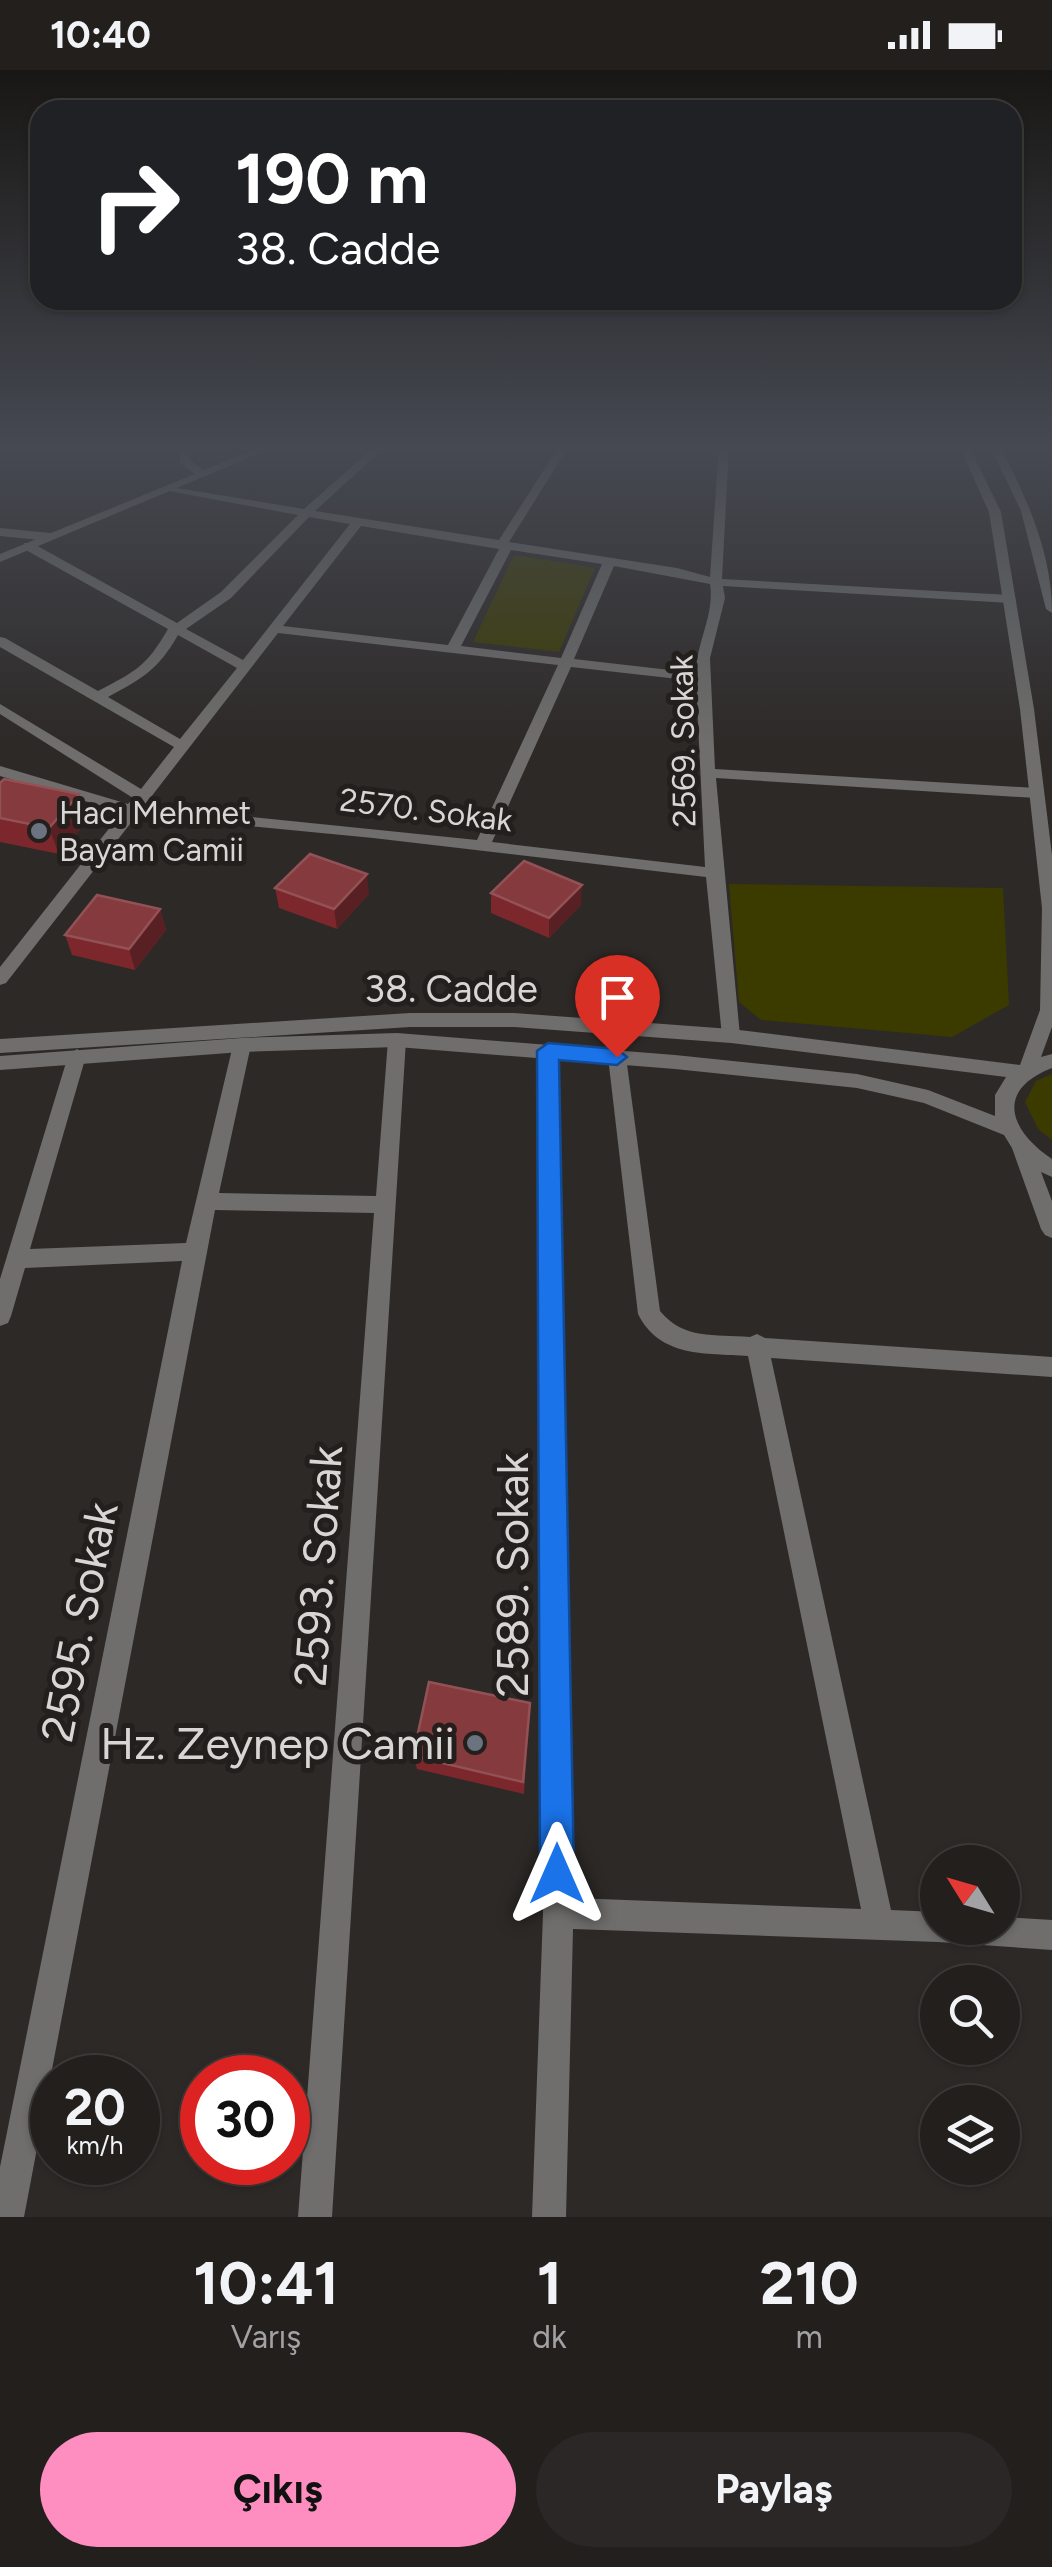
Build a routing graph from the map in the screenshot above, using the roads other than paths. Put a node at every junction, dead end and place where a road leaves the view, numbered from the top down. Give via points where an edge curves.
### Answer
1 (28, 546) joint
2 (275, 546) edge
3 (339, 546) edge
4 (504, 546) edge
5 (505, 546) edge
6 (718, 546) edge
7 (1001, 546) edge
8 (1036, 546) edge
9 (0, 558) edge
10 (609, 562) junction
11 (716, 582) junction
12 (1010, 599) junction
13 (1051, 600) edge
14 (174, 630) junction
15 (274, 630) junction
16 (0, 641) edge
17 (452, 650) junction
18 (568, 662) junction
19 (244, 666) junction
20 (704, 678) junction
21 (98, 698) junction
22 (0, 708) edge
23 (180, 746) junction
24 (0, 770) edge
25 (711, 773) junction
26 (1036, 793) junction
27 (136, 803) junction
28 (482, 846) junction
29 (714, 873) junction
30 (0, 979) edge
31 (731, 1036) junction
32 (397, 1040) junction
33 (242, 1045) junction
34 (0, 1046) edge
35 (548, 1051) junction
36 (76, 1056) junction
37 (617, 1057) junction
38 (1052, 1060) edge
39 (0, 1064) edge
40 (1025, 1069) junction
41 (1008, 1128) junction
42 (1022, 1148) junction
43 (1052, 1169) edge
44 (206, 1201) junction
45 (386, 1205) junction
46 (1052, 1230) edge
47 (12, 1250) edge
48 (195, 1252) junction
49 (0, 1316) edge
50 (756, 1344) junction
51 (1052, 1367) edge
52 (558, 1912) junction
53 (879, 1923) junction
54 (920, 1926) edge
55 (1020, 1933) edge
56 (1052, 1935) edge
57 (6, 2217) edge
58 (315, 2217) edge
59 (549, 2217) edge

1 - 9 street
1 - 14 street
2 - 14 street via 226,596
3 - 15 street
4 - 17 street
5 - 10 street
6 - 11 street, 2569. Sokak
7 - 12 street
8 - 13 street
10 - 11 street
10 - 18 street
11 - 12 street
11 - 20 street, 2569. Sokak
12 - 26 street
14 - 19 street
14 - 21 street via 146,670
15 - 17 street
15 - 19 street
16 - 21 street
17 - 18 street
18 - 20 street
18 - 28 street
19 - 23 street
20 - 25 street, 2569. Sokak
21 - 23 street
22 - 27 street, 2570. Sokak
23 - 27 street
24 - 27 street
25 - 26 street
25 - 29 street, 2569. Sokak
26 - 40 street via 1050,908 1049,1010
27 - 28 street, 2570. Sokak
27 - 30 street
28 - 29 street, 2570. Sokak
29 - 31 street, 2569. Sokak
31 - 34 street, 38. Cadde via 514,1020 410,1020
31 - 40 street, 38. Cadde
32 - 33 street, 38. Cadde
32 - 35 street, 38. Cadde
32 - 45 street, 2593. Sokak
33 - 36 street, 38. Cadde
33 - 44 street, 2595. Sokak
35 - 37 street, 38. Cadde
35 - 52 street, 2589. Sokak
36 - 39 street, 38. Cadde
36 - 47 street
37 - 41 street, 38. Cadde via 856,1081 928,1098
37 - 50 street via 649,1314 684,1342
38 - 40 street
40 - 41 street via 1003,1096
41 - 42 street
42 - 43 street
42 - 46 street
44 - 45 street
44 - 48 street, 2595. Sokak
45 - 58 street, 2593. Sokak
47 - 48 street
47 - 49 street
48 - 57 street, 2595. Sokak
50 - 51 street
50 - 53 street
52 - 53 street
52 - 59 street, 2589. Sokak
53 - 54 street
55 - 56 street

